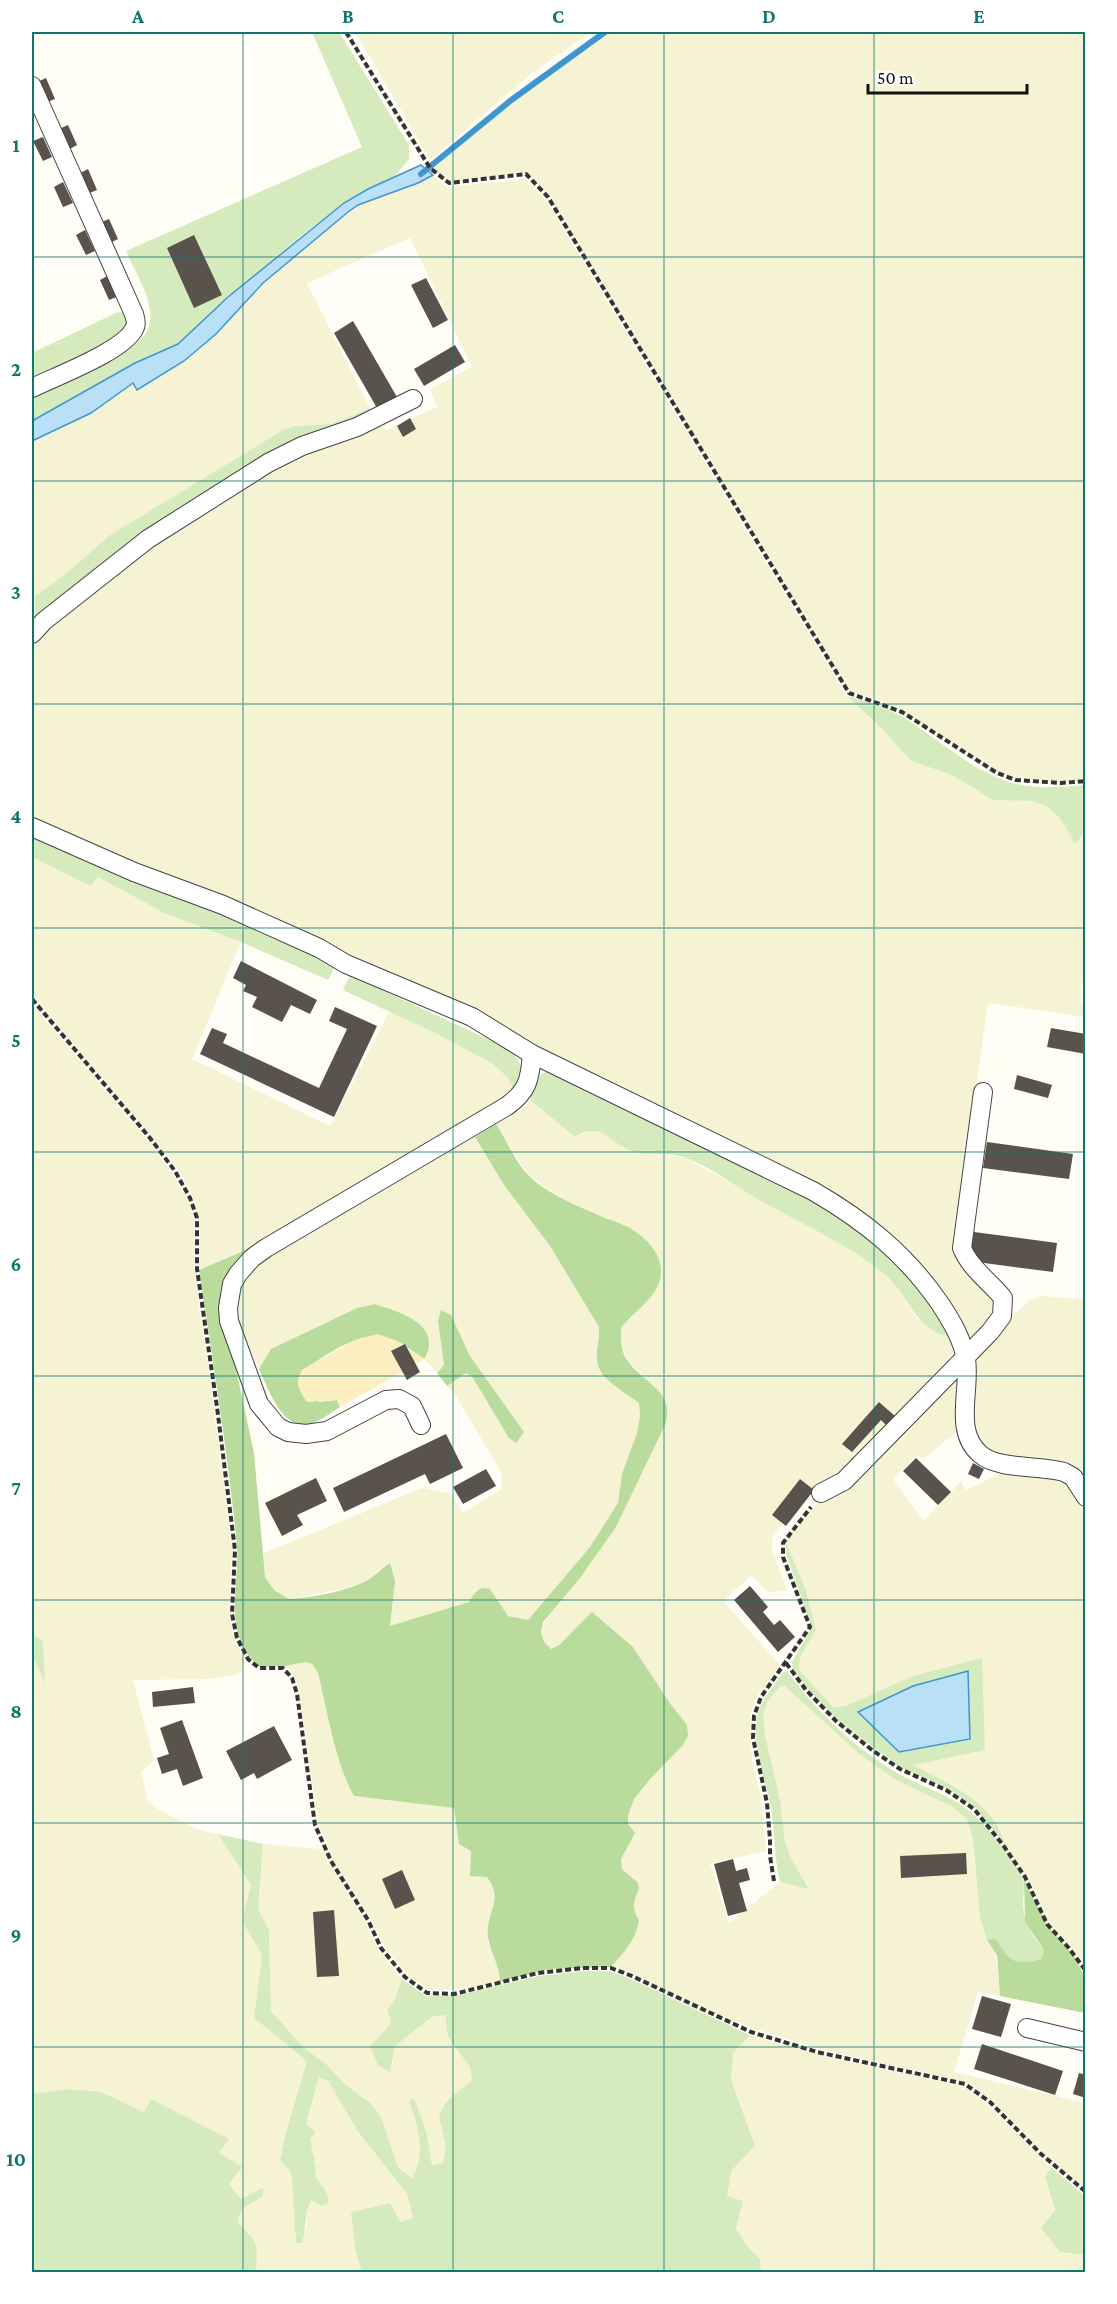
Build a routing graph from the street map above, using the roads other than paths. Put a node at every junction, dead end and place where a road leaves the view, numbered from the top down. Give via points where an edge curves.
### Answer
1 (32, 86) edge
2 (32, 388) edge
3 (413, 399) dead end
4 (32, 634) edge
5 (32, 827) edge
6 (532, 1054) junction
7 (983, 1092) dead end
8 (966, 1358) junction
9 (422, 1425) dead end
10 (821, 1493) road end
11 (1086, 1497) edge
12 (1027, 2028) dead end
13 (1086, 2042) edge

1 - 2 street via 136,326 129,338 112,350
3 - 4 street via 357,427 302,446 268,463 148,539
5 - 6 street via 134,872 223,905 346,964 472,1017
6 - 8 street via 851,1213 906,1260 927,1286 959,1336
6 - 9 street via 531,1072 520,1097 266,1248 243,1266 231,1290 229,1321 259,1404 278,1427 306,1434 327,1431 386,1400 399,1399 412,1406
7 - 8 street via 962,1248 967,1261 1003,1298 1002,1316
8 - 10 street via 844,1481
8 - 11 street via 966,1436 972,1447 994,1462 1064,1472
12 - 13 street

